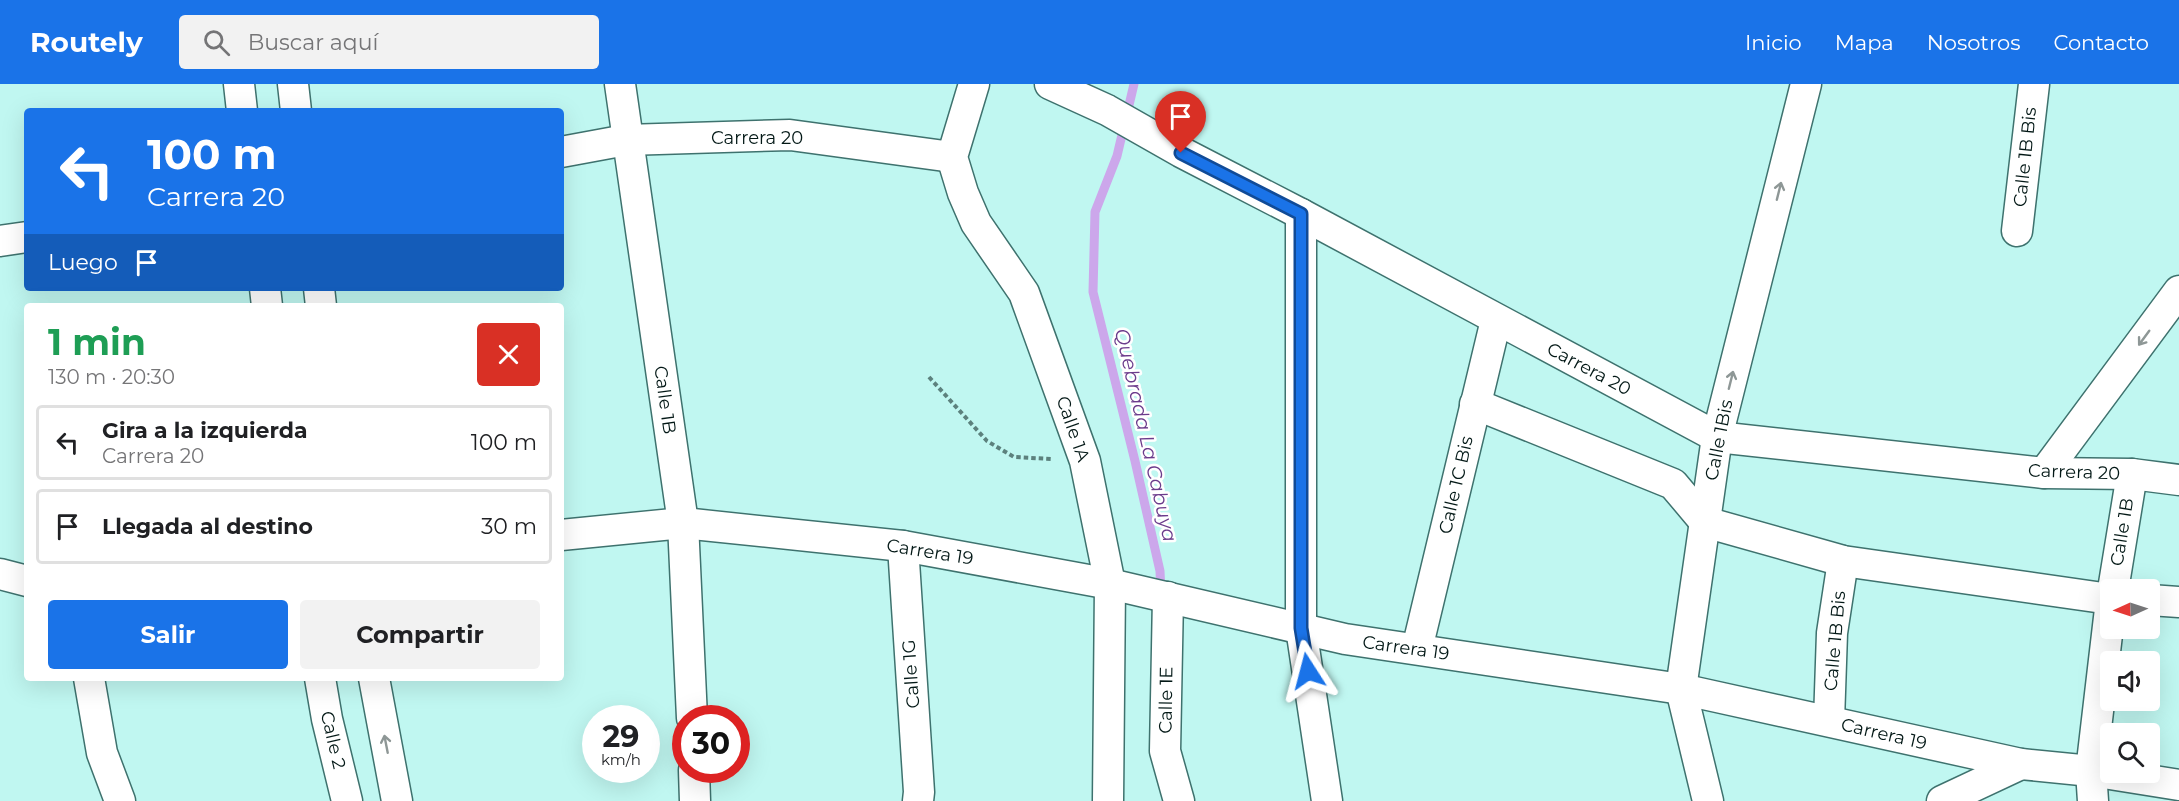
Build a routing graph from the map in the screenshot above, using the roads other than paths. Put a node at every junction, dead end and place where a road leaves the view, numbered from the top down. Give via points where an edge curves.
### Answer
1 (239, 84) edge
2 (293, 84) edge
3 (620, 84) edge
4 (974, 84) edge
5 (1050, 84) edge
6 (1806, 84) edge
7 (2034, 84) edge
8 (242, 108) edge
9 (296, 108) edge
10 (626, 140) junction
11 (564, 151) edge
12 (952, 157) junction
13 (1301, 214) junction
14 (2017, 231) dead end
15 (24, 237) edge
16 (0, 241) edge
17 (2179, 291) edge
18 (1496, 320) junction
19 (1475, 404) junction
20 (1717, 437) junction
21 (2044, 473) junction
22 (2132, 474) junction
23 (2179, 480) edge
24 (1705, 522) junction
25 (683, 523) junction
26 (564, 535) edge
27 (903, 546) junction
28 (1843, 561) junction
29 (0, 573) edge
30 (2115, 579) edge
31 (24, 580) edge
32 (1110, 584) junction
33 (1161, 596) junction
34 (2100, 598) edge
35 (2160, 601) edge
36 (2179, 602) edge
37 (1301, 628) junction
38 (2106, 639) edge
39 (1417, 649) junction
40 (90, 681) edge
41 (321, 681) edge
42 (375, 681) edge
43 (1681, 689) junction
44 (691, 705) edge
45 (1829, 722) junction
46 (2021, 764) junction
47 (2091, 771) junction
48 (694, 783) edge
49 (2179, 785) edge
50 (120, 801) edge
51 (347, 801) edge
52 (397, 801) edge
53 (695, 801) edge
54 (918, 801) edge
55 (1108, 801) edge
56 (1179, 801) edge
57 (1328, 801) edge
58 (1708, 801) edge
59 (1942, 801) edge
60 (2093, 801) edge

1 - 8 street
2 - 9 street
3 - 10 street, Calle 1B
4 - 12 street
5 - 13 street, Carrera 20
20 -> 6 street, Calle 1Bis
7 - 14 street, Calle 1B Bis
10 - 11 street, Carrera 20
10 - 12 street, Carrera 20 via 790,135
10 - 25 street, Calle 1B
12 - 32 street, Calle 1A via 976,223 1024,292 1085,461
13 - 18 street, Carrera 20
13 - 37 street
15 - 16 street
17 -> 21 street
18 - 19 street, Calle 1C Bis
18 - 20 street, Carrera 20
19 - 24 street via 1673,484
19 - 39 street, Calle 1C Bis
20 - 21 street, Carrera 20
20 - 24 street, Calle 1Bis
21 - 22 street, Carrera 20
22 - 23 street, Carrera 20
22 - 30 street, Calle 1B
24 - 28 street
24 - 43 street, Calle 1Bis
25 - 26 street, Carrera 19
25 - 27 street, Carrera 19
25 - 44 street, Calle 1B
27 - 32 street, Carrera 19
27 - 54 street, Calle 1G
28 - 34 street
28 - 45 street, Calle 1B Bis via 1832,633
29 - 31 street
32 - 33 street, Carrera 19
32 - 55 street, Calle 1A
33 - 37 street, Carrera 19
33 - 56 street, Calle 1E via 1165,751
35 - 36 street
37 - 39 street, Carrera 19
37 - 57 street
38 - 47 street
39 - 43 street, Carrera 19
40 - 50 street via 102,753
41 - 51 street, Calle 2
52 -> 42 street
43 - 45 street, Carrera 19
43 - 58 street, Calle 1Bis
45 - 46 street, Carrera 19
46 - 47 street, Carrera 19
46 - 59 street
47 - 49 street, Carrera 19
47 - 60 street
48 - 53 street

